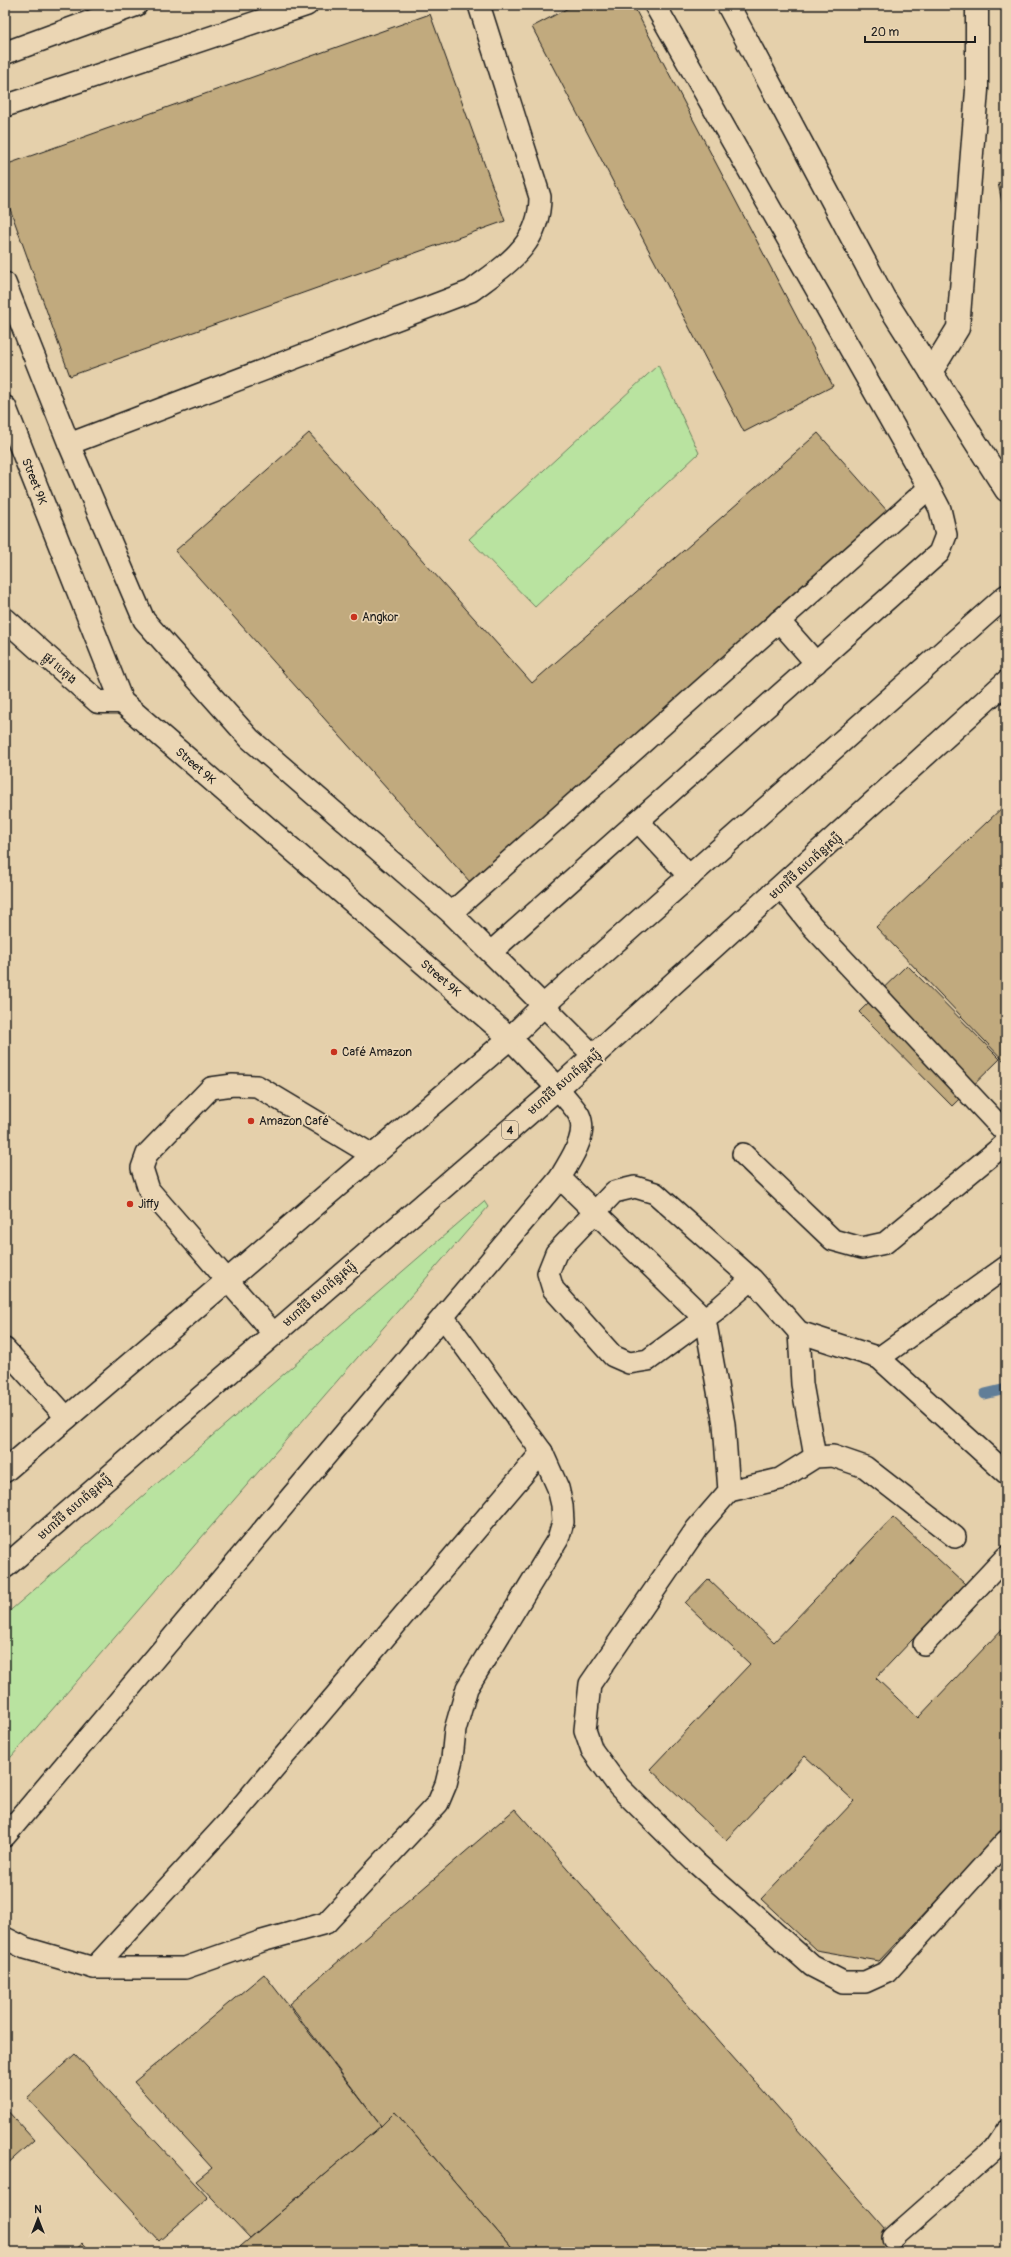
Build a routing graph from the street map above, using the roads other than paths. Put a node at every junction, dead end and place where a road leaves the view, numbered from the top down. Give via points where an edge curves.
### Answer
1 (136, 5) edge
2 (307, 5) edge
3 (479, 5) edge
4 (655, 5) edge
5 (728, 5) edge
6 (976, 5) edge
7 (5, 53) edge
8 (5, 106) edge
9 (5, 283) edge
10 (931, 372) junction
11 (5, 408) edge
12 (69, 444) junction
13 (929, 488) junction
14 (1006, 490) edge
15 (1006, 596) edge
16 (5, 619) edge
17 (779, 621) junction
18 (816, 663) junction
19 (1006, 682) edge
20 (122, 702) junction
21 (638, 821) junction
22 (690, 877) junction
23 (781, 887) junction
24 (451, 913) junction
25 (491, 952) junction
26 (544, 1005) junction
27 (510, 1038) junction
28 (594, 1056) junction
29 (558, 1088) junction
30 (1006, 1133) edge
31 (1006, 1143) edge
32 (744, 1154) dead end
33 (374, 1156) junction
34 (560, 1178) junction
35 (594, 1211) junction
36 (1006, 1267) edge
37 (752, 1279) junction
38 (226, 1281) junction
39 (444, 1318) junction
40 (705, 1319) junction
41 (799, 1332) junction
42 (274, 1334) junction
43 (5, 1349) edge
44 (879, 1358) junction
45 (66, 1418) junction
46 (542, 1452) junction
47 (815, 1457) junction
48 (5, 1471) edge
49 (1006, 1474) edge
50 (728, 1491) junction
51 (955, 1537) dead end
52 (1006, 1557) edge
53 (5, 1567) edge
54 (924, 1644) dead end
55 (5, 1836) edge
56 (1006, 1841) edge
57 (5, 1938) edge
58 (94, 1968) junction
59 (1006, 2131) edge
60 (893, 2238) dead end

1 - 7 main road
2 - 8 lane
3 - 12 lane via 540,197 540,213 533,233 515,257 470,291
4 - 13 lane
5 - 10 main road via 884,298
6 - 10 main road via 978,90 958,328
9 - 12 lane
10 - 14 main road
11 - 20 main road, Street 9K
12 - 24 lane via 144,620 250,739
13 - 17 lane
13 - 18 lane via 940,509 946,535 939,553
15 - 22 main road
16 - 20 main road, ផ្លូវ បេតុង via 98,702
17 - 18 lane
17 - 24 lane
18 - 21 lane
19 - 23 main road, មហាវិថី សហព័ន្ធរុស្ស៊ី / 4
20 - 27 main road, Street 9K
21 - 22 lane
21 - 25 lane
22 - 26 main road
23 - 28 main road, មហាវិថី សហព័ន្ធរុស្ស៊ី / 4
23 - 30 lane via 812,926
24 - 25 lane
25 - 26 lane
26 - 27 main road
26 - 28 lane
27 - 29 main road, Street 9K
27 - 33 main road
28 - 29 main road, មហាវិថី សហព័ន្ធរុស្ស៊ី / 4
29 - 34 lane via 579,1116 581,1128 578,1143
29 - 42 main road, មហាវិថី សហព័ន្ធរុស្ស៊ី / 4
31 - 32 lane via 885,1243 862,1248 833,1240
33 - 38 main road
33 - 38 lane via 257,1086 233,1084 211,1088 147,1154 142,1168 149,1190
34 - 35 lane
34 - 39 lane
35 - 37 lane via 614,1192 635,1187 655,1193
35 - 40 lane
35 - 40 lane via 556,1253 548,1273 552,1289 613,1356 629,1362 648,1360
36 - 44 lane
37 - 40 lane
37 - 41 lane
38 - 42 lane
38 - 45 main road
39 - 46 lane
39 - 55 lane
40 - 50 lane via 724,1424
41 - 44 lane
41 - 47 lane via 802,1384
42 - 53 main road, មហាវិថី សហព័ន្ធរុស្ស៊ី / 4
43 - 45 lane
44 - 49 lane
45 - 48 main road
46 - 58 lane via 229,1821
46 - 58 lane via 558,1488 562,1505 563,1522 558,1539 467,1688 455,1730 446,1784 438,1803 326,1923 262,1941 185,1968
47 - 50 lane via 780,1479
47 - 51 lane via 833,1456 865,1467
50 - 56 lane via 697,1528 590,1684 585,1730 592,1750 619,1787 696,1863 812,1966 843,1982 865,1982 886,1972
52 - 54 lane
57 - 58 lane via 25,1948
59 - 60 lane via 994,2149

